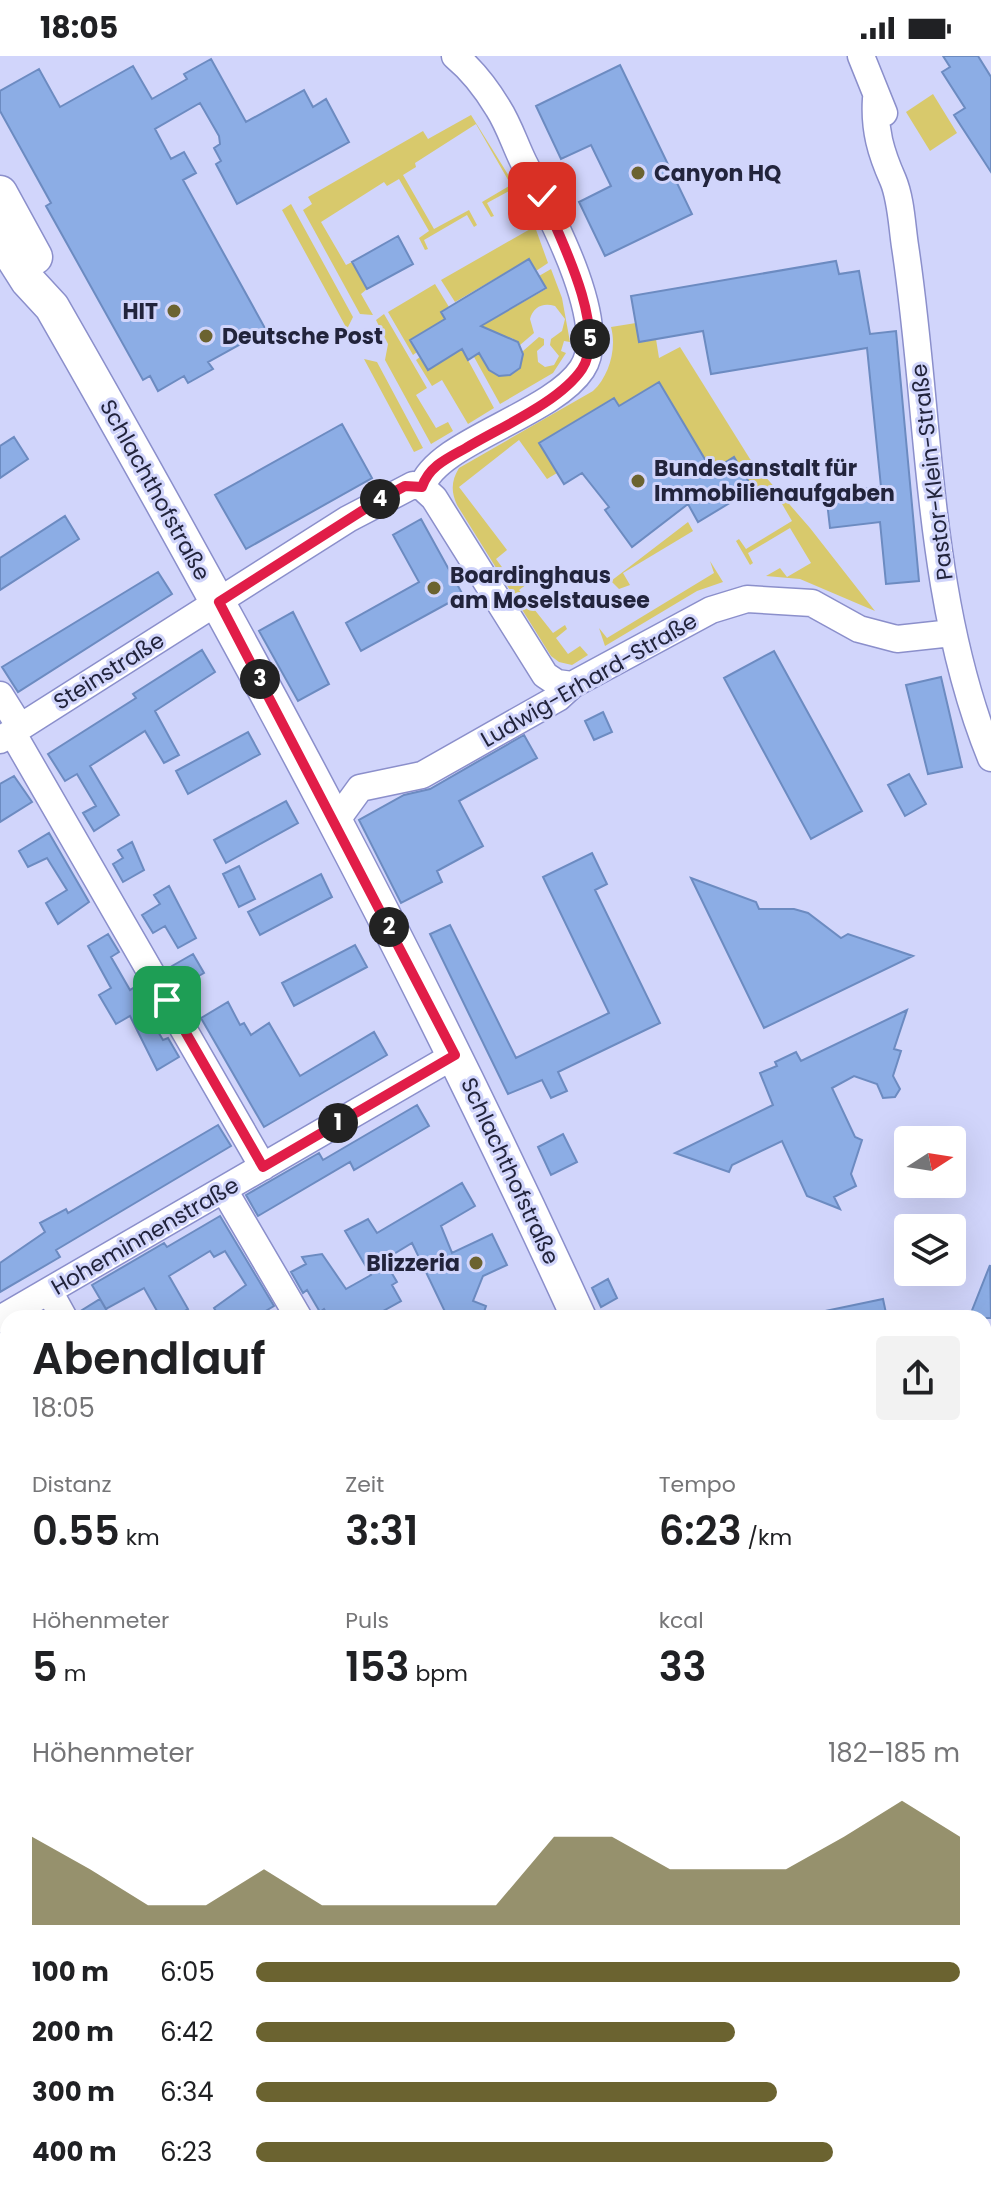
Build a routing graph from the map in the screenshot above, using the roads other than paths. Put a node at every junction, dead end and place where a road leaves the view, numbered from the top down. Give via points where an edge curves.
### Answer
1 (446, 56) edge
2 (455, 56) edge
3 (861, 56) edge
4 (524, 161) junction
5 (0, 193) edge
6 (0, 237) edge
7 (52, 307) junction
8 (422, 487) junction
9 (219, 602) junction
10 (952, 633) junction
11 (572, 685) junction
12 (0, 695) edge
13 (11, 733) edge
14 (991, 758) edge
15 (336, 821) junction
16 (455, 1055) junction
17 (263, 1167) junction
18 (224, 1190) junction
19 (49, 1291) junction
20 (16, 1310) edge
21 (60, 1310) edge
22 (294, 1310) edge
23 (575, 1310) edge

1 - 4 street
2 - 4 street via 501,111
3 - 10 street, Pastor-Klein-Straße via 898,154 894,182
4 - 8 street via 555,225 587,318 584,367 557,394 436,465
5 - 7 main road, Schlachthofstraße via 42,270
6 - 7 main road, Schlachthofstraße
7 - 9 main road, Schlachthofstraße
8 - 9 street, Steinstraße via 405,486 379,500
8 - 11 street via 545,675
9 - 13 street, Steinstraße
9 - 15 main road, Schlachthofstraße
10 - 11 street, Ludwig-Erhard-Straße via 897,639 859,629 812,603 747,599 711,610
10 - 14 street, Pastor-Klein-Straße
11 - 15 street, Ludwig-Erhard-Straße via 422,775 360,788
12 - 13 street
13 - 17 street
15 - 16 main road, Schlachthofstraße
16 - 17 street, Hoheminnenstraße
16 - 23 main road, Schlachthofstraße
17 - 18 street, Hoheminnenstraße
18 - 19 street, Hoheminnenstraße
18 - 22 street
19 - 20 street, Hoheminnenstraße
19 - 21 street

